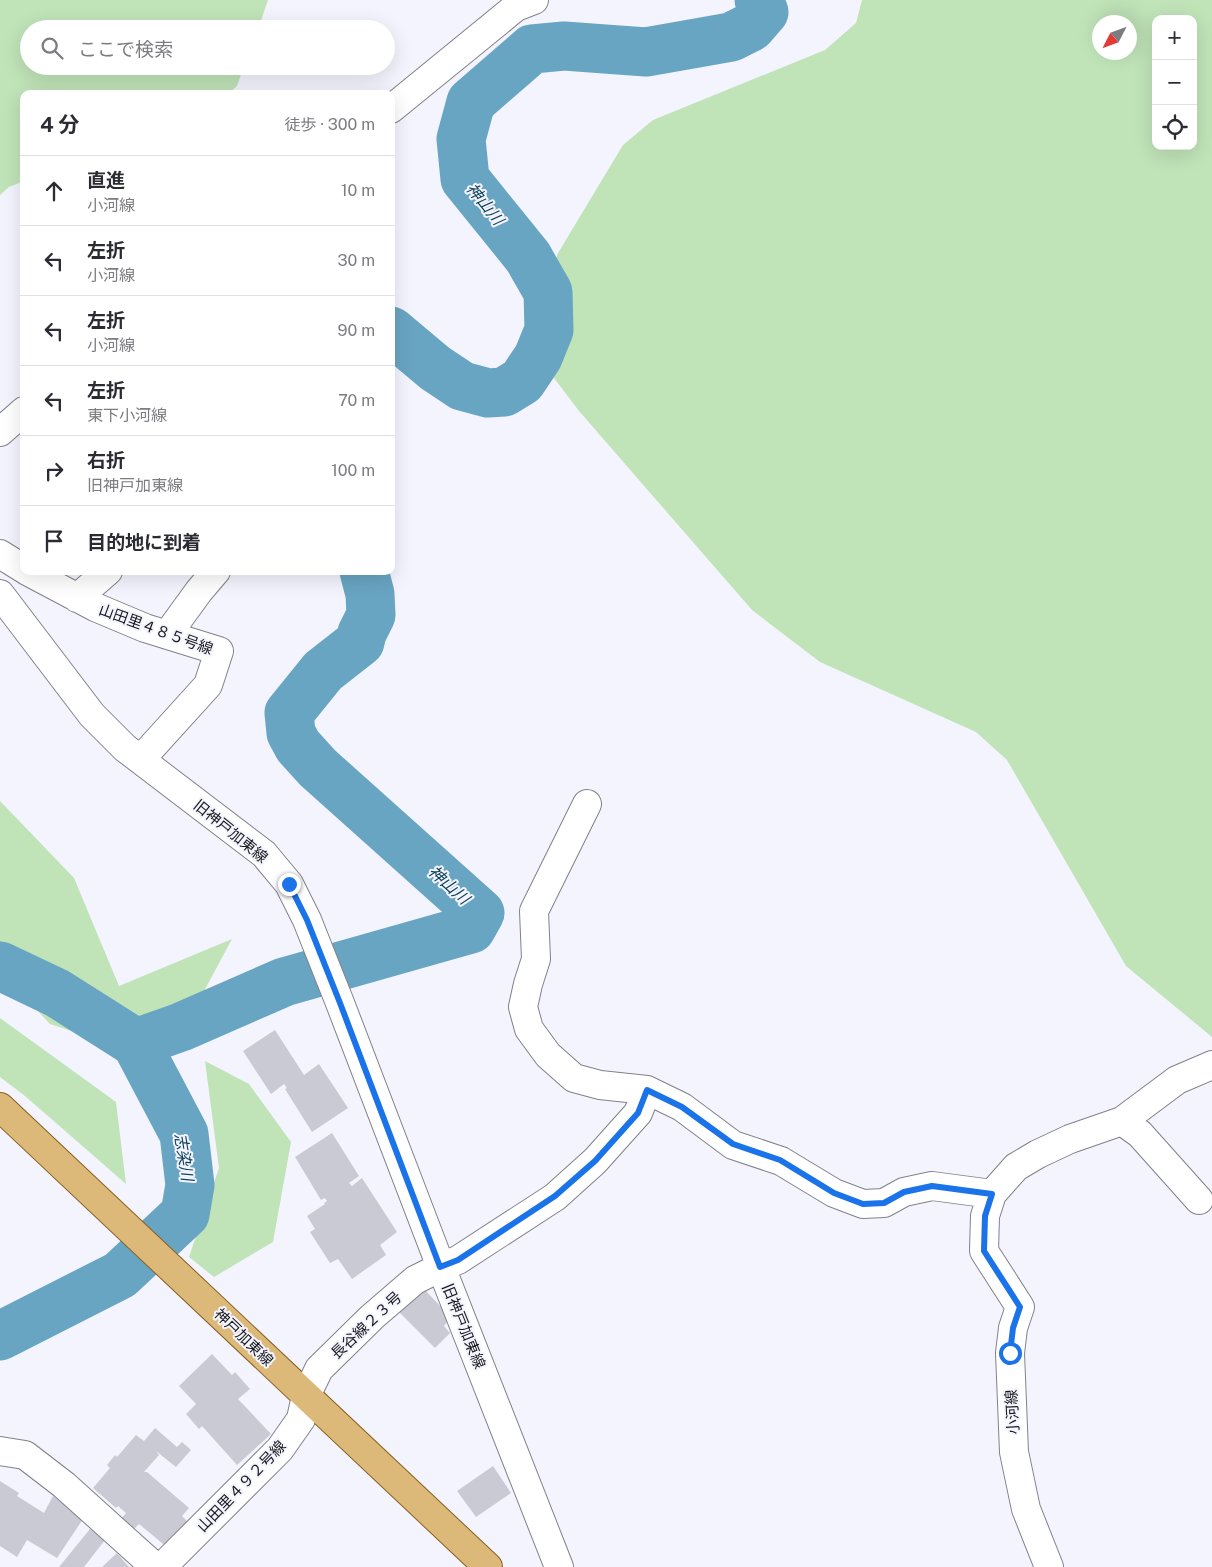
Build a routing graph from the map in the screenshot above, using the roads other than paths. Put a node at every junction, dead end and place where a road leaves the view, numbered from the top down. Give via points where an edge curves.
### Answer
1 (534, 0) edge
2 (395, 106) edge
3 (20, 414) edge
4 (0, 432) edge
5 (0, 554) edge
6 (20, 567) edge
7 (34, 575) edge
8 (103, 575) edge
9 (213, 575) edge
10 (0, 594) edge
11 (77, 598) junction
12 (167, 635) junction
13 (141, 760) junction
14 (587, 804) dead end
15 (1212, 1065) edge
16 (647, 1090) junction
17 (0, 1107) edge
18 (1122, 1121) junction
19 (992, 1194) junction
20 (1199, 1200) dead end
21 (440, 1267) junction
22 (306, 1396) junction
23 (0, 1451) edge
24 (156, 1567) edge
25 (162, 1567) edge
26 (488, 1567) edge
27 (559, 1567) edge
28 (1049, 1567) edge

1 - 2 street via 516,7
3 - 4 street
5 - 6 street, 山田里４８５号線
7 - 11 street, 山田里４８５号線
8 - 11 street
9 - 12 street
10 - 13 street, 旧神戸加東線 via 92,715
11 - 12 street, 山田里４８５号線
12 - 13 street, 山田里４８５号線 via 219,651 208,685
13 - 21 street, 旧神戸加東線 via 264,854 289,884 340,1003
14 - 16 street via 534,911 536,959 523,1007 529,1029 548,1055 574,1078 600,1085
15 - 18 street via 1177,1080
16 - 19 street via 682,1107 733,1144 780,1160 834,1193 863,1204 884,1203 904,1192 932,1186
16 - 21 street, 長谷線２３号 via 638,1113 595,1161 555,1196 458,1260
17 - 22 main road, 神戸加東線
18 - 19 street via 1038,1154 1016,1167
18 - 20 street via 1140,1134
19 - 28 street, 小河線 via 985,1216 984,1251 1020,1307 1010,1353 1014,1452 1026,1509
21 - 22 street, 長谷線２３号 via 415,1280 372,1317 319,1369
21 - 27 street, 旧神戸加東線
22 - 25 street, 山田里４９２号線 via 301,1419 280,1449
22 - 26 main road, 神戸加東線
23 - 24 street via 25,1455

